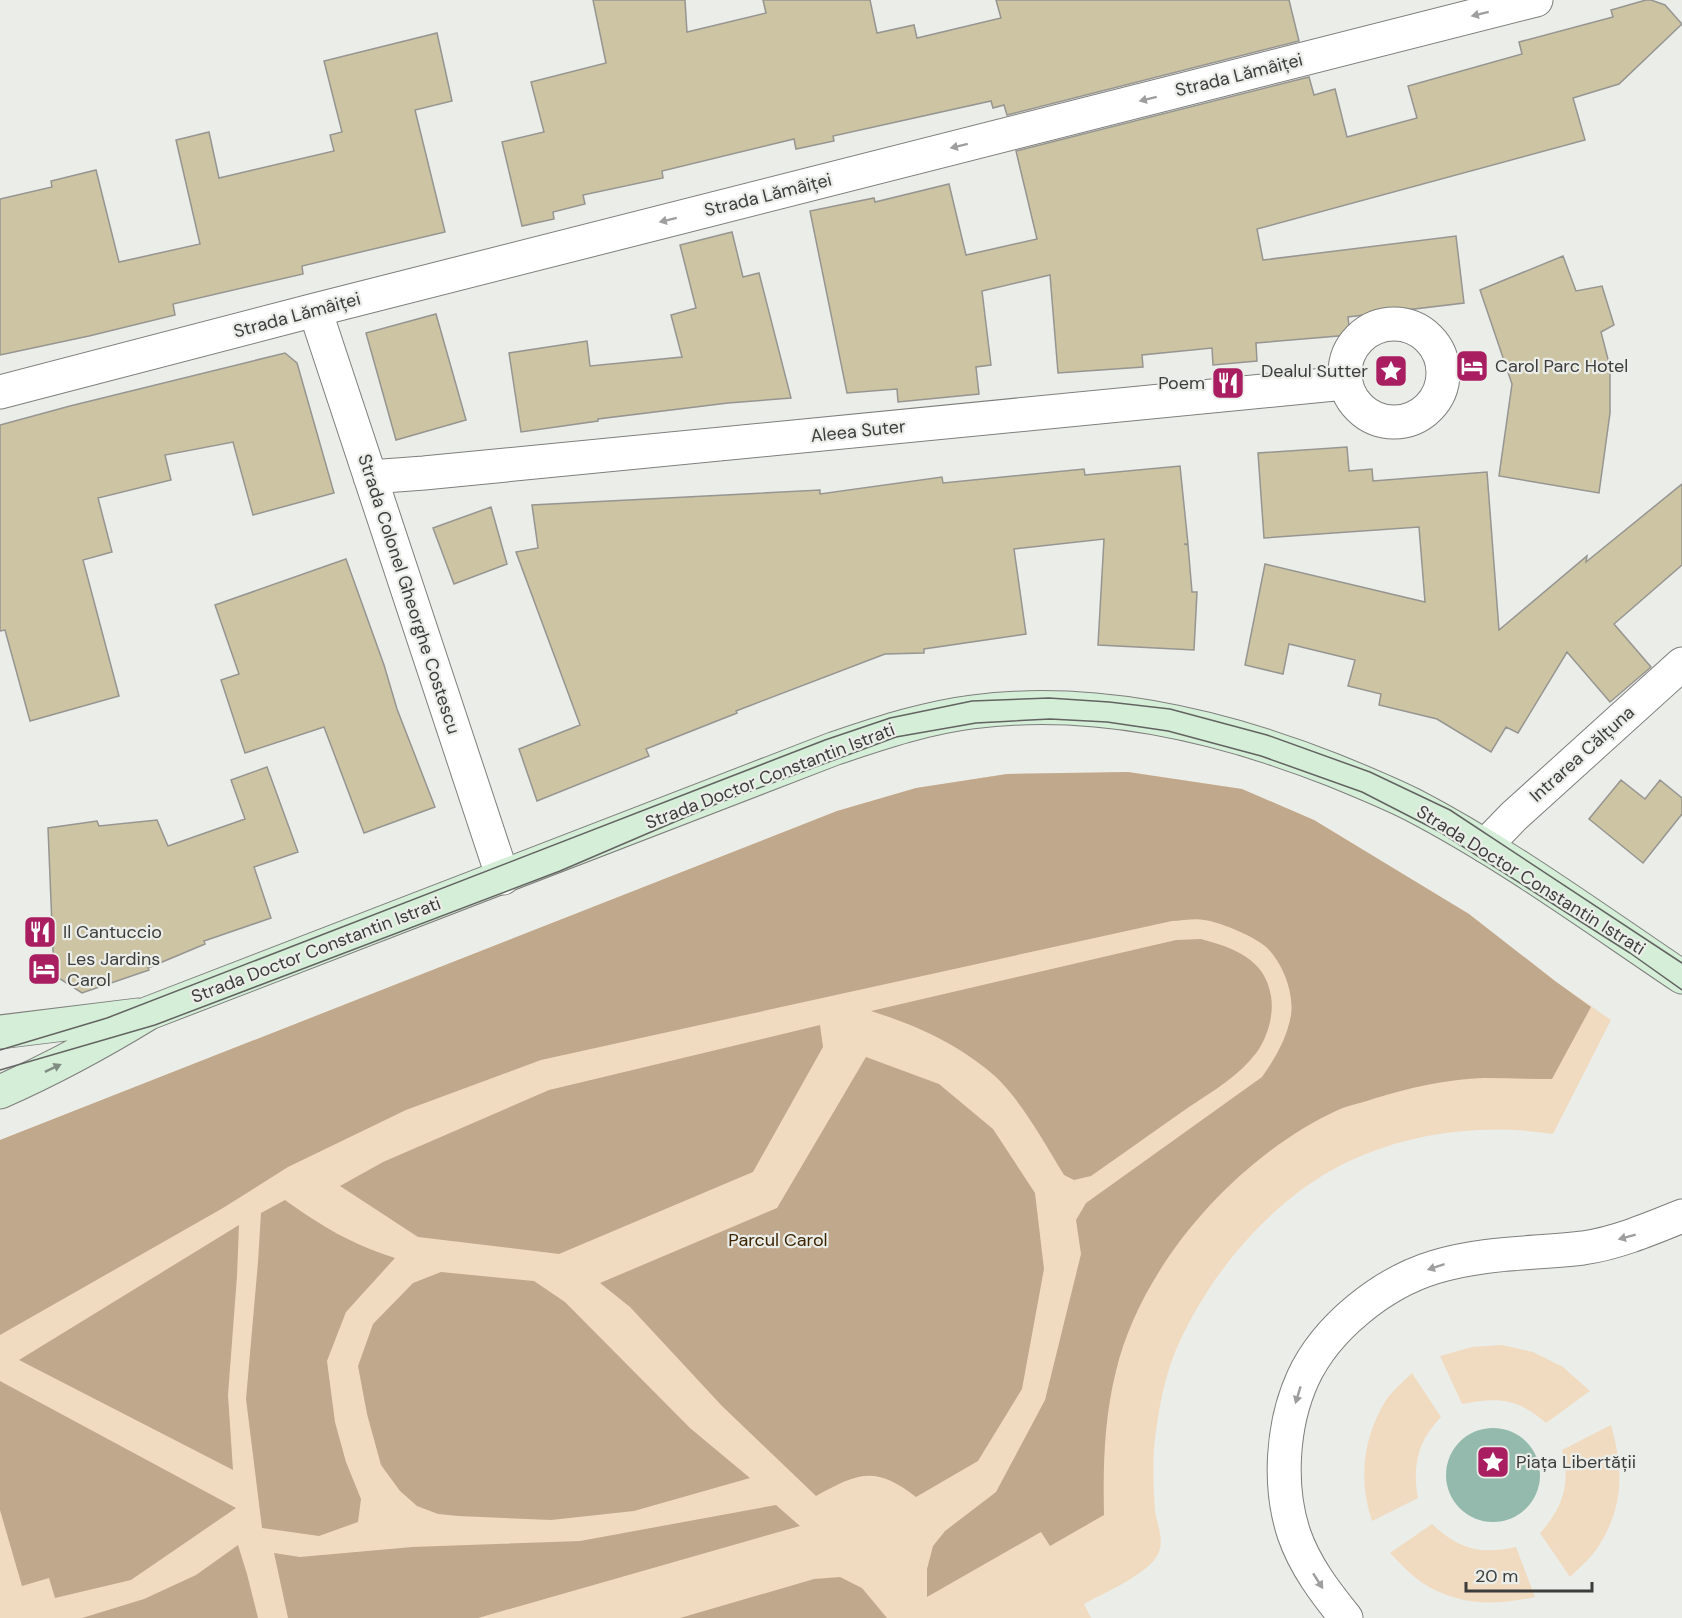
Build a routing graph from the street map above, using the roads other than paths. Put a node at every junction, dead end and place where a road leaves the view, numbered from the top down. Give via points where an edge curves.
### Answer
1 (1536, 0) edge
2 (315, 310) junction
3 (1345, 383) dead end
4 (0, 392) edge
5 (370, 477) junction
6 (1682, 664) edge
7 (1485, 846) junction
8 (503, 878) junction
9 (1682, 977) edge
10 (149, 1013) junction
11 (0, 1032) edge
12 (0, 1092) edge
13 (1682, 1216) edge
14 (1346, 1618) edge

1 -> 2 street, Strada Lămâiței
2 - 4 street, Strada Lămâiței
2 - 5 street, Strada Colonel Gheorghe Costescu
3 - 5 street, Aleea Suter
5 - 8 street, Strada Colonel Gheorghe Costescu
6 - 7 street, Intrarea Călțuna
7 - 8 main road, Strada Doctor Constantin Istrati via 1413,805 1263,744 1169,720 1113,712 1010,709 970,712 885,732
7 - 9 main road, Strada Doctor Constantin Istrati
8 - 10 main road, Strada Doctor Constantin Istrati
10 - 11 main road, Strada Doctor Constantin Istrati
12 -> 10 main road, Strada Doctor Constantin Istrati via 70,1059
13 -> 14 street via 1634,1235 1584,1248 1477,1256 1433,1268 1393,1284 1363,1306 1324,1344 1303,1379 1287,1429 1283,1478 1294,1533 1316,1580

